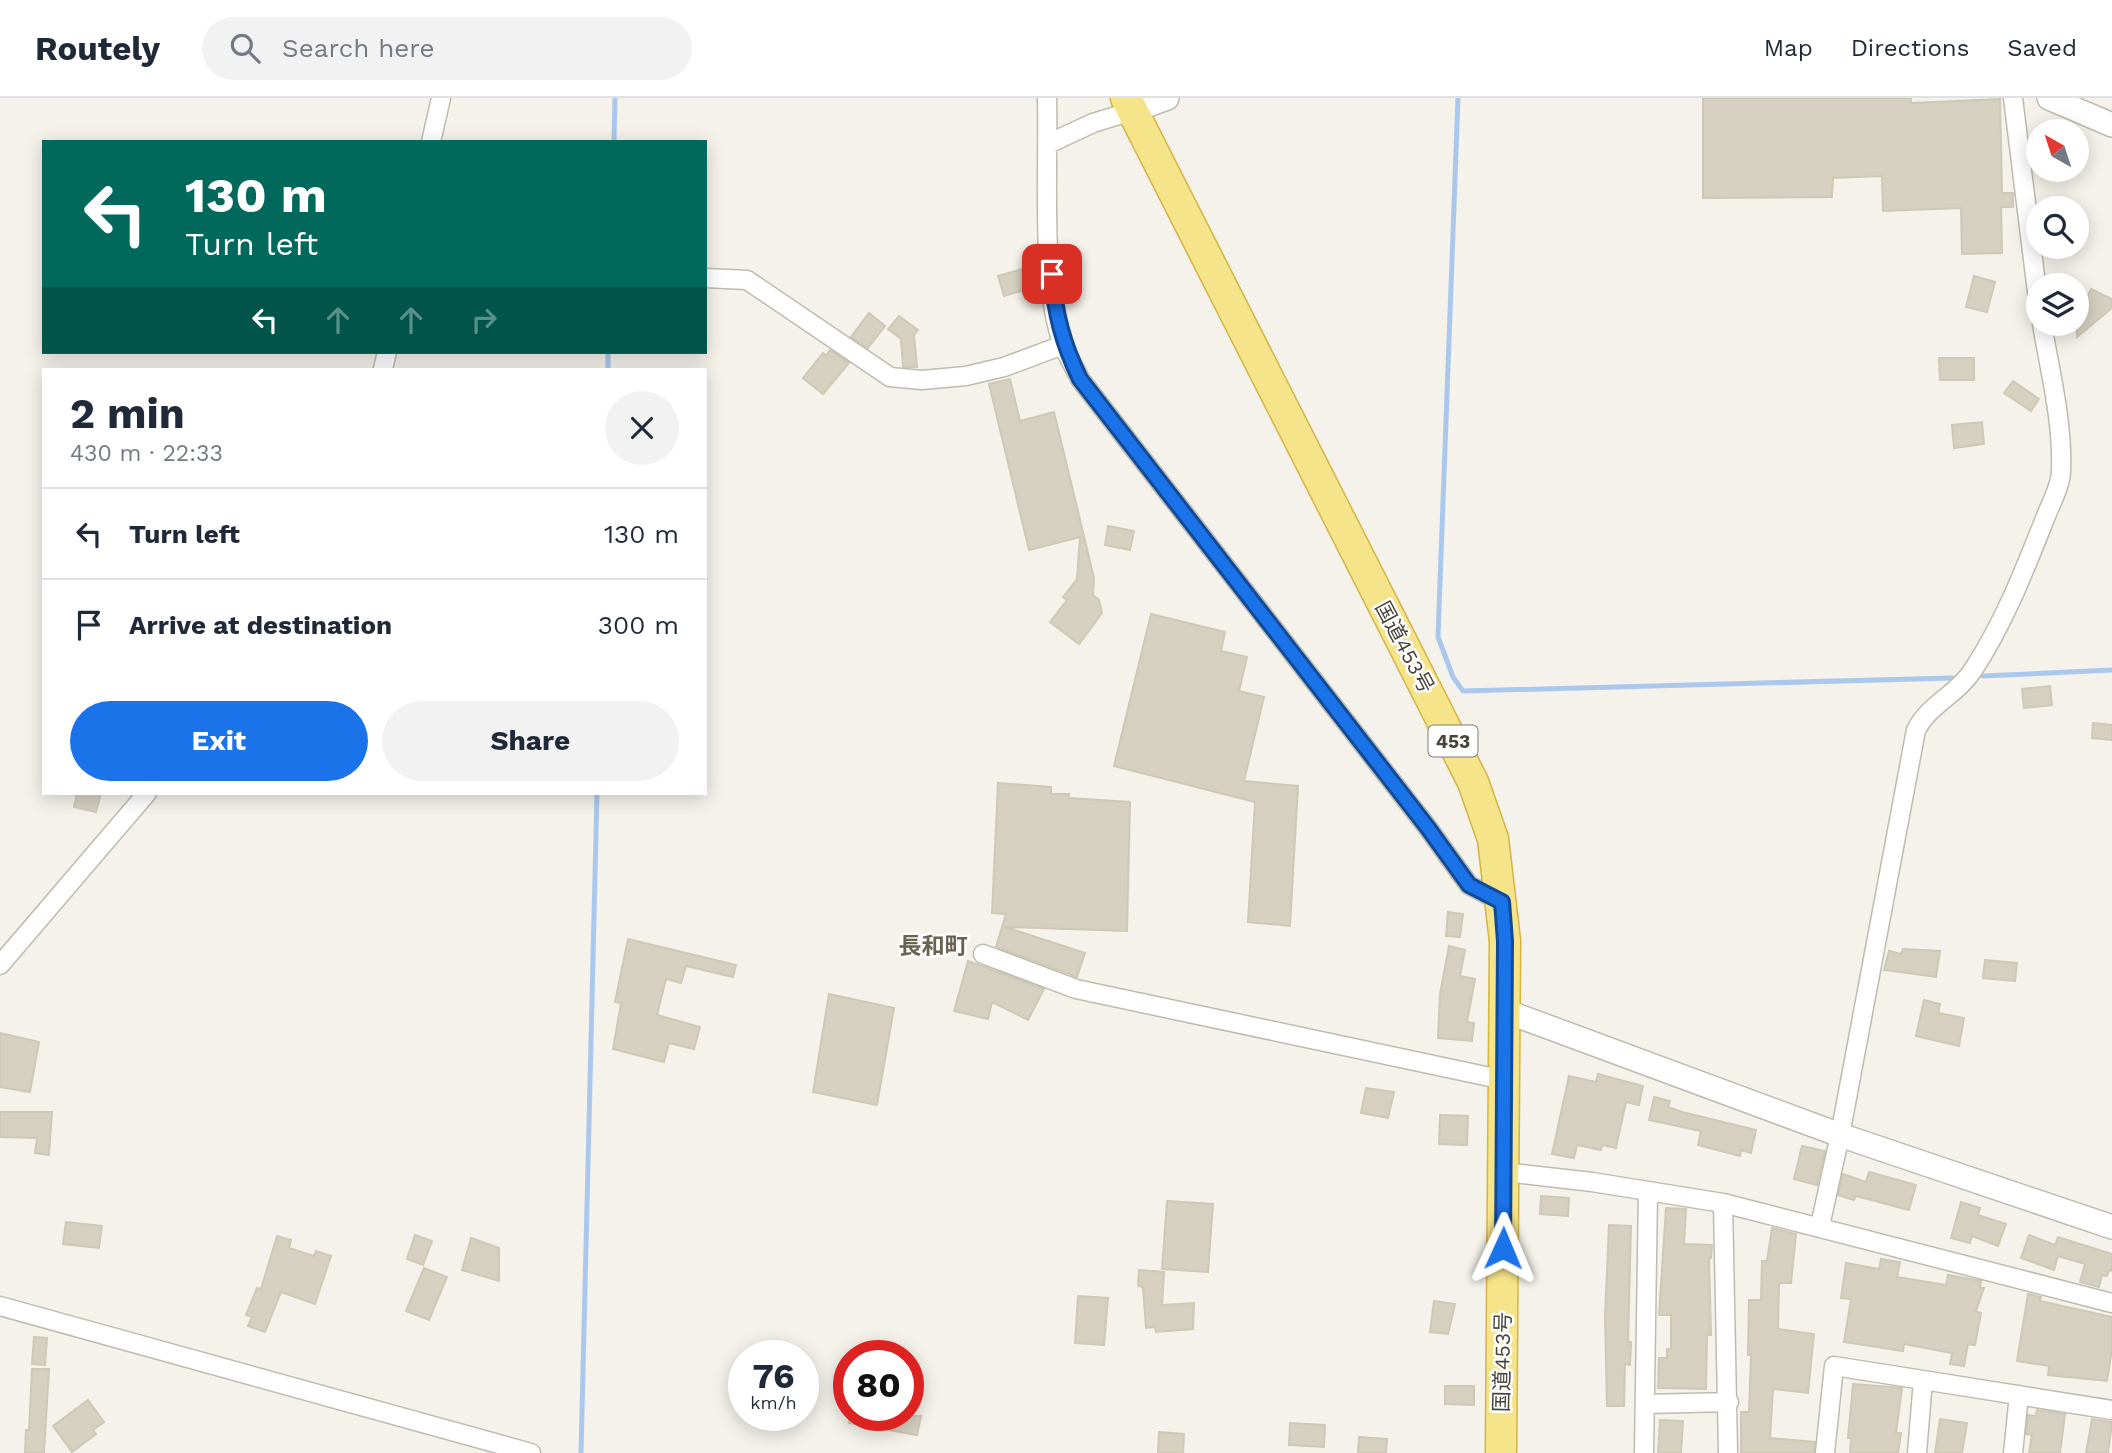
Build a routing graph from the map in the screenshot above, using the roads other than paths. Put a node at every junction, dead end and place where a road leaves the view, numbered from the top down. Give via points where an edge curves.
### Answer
1 (441, 98) edge
2 (1047, 98) edge
3 (1167, 98) edge
4 (2013, 98) edge
5 (2049, 98) edge
6 (1129, 105) edge
7 (2112, 125) edge
8 (431, 140) edge
9 (1048, 144) junction
10 (2035, 273) edge
11 (707, 278) edge
12 (2044, 336) edge
13 (1063, 345) junction
14 (145, 795) edge
15 (1502, 902) junction
16 (983, 954) dead end
17 (0, 965) edge
18 (1505, 1011) junction
19 (1504, 1080) junction
20 (1840, 1135) junction
21 (1504, 1172) junction
22 (1648, 1191) junction
23 (1723, 1203) junction
24 (1820, 1226) junction
25 (2112, 1227) edge
26 (2112, 1303) edge
27 (0, 1306) edge
28 (1923, 1380) junction
29 (2019, 1395) junction
30 (1729, 1402) junction
31 (1645, 1404) junction
32 (2112, 1410) edge
33 (531, 1453) edge
34 (1501, 1453) edge
35 (1644, 1453) edge
36 (1728, 1453) edge
37 (1825, 1453) edge
38 (1917, 1453) edge
39 (2013, 1453) edge

1 - 8 street
2 - 9 street
3 - 6 street
4 - 10 street
5 - 7 street
6 - 9 street
6 - 15 highway, 国道453号 / 453 via 1473,782 1493,839
9 - 13 street via 1050,253 1055,316
11 - 13 street via 747,280 890,377 966,376
12 - 20 street via 2058,416 2061,474 2030,558 1990,645 1962,687 1939,702 1916,730
13 - 15 street via 1080,379 1111,422 1469,885
14 - 17 street
15 - 18 highway, 国道453号 / 453
16 - 19 street via 1076,989
18 - 19 highway, 国道453号 / 453
18 - 20 street
19 - 21 highway, 国道453号 / 453
20 - 24 street
20 - 25 street
21 - 22 street
21 - 34 highway, 国道453号 / 453
22 - 23 street
22 - 31 street
23 - 24 street
23 - 30 street
24 - 26 street
27 - 33 street
28 - 29 street
28 - 37 street via 1834,1366
28 - 38 street
29 - 32 street
29 - 39 street
30 - 31 street
30 - 36 street
31 - 35 street

